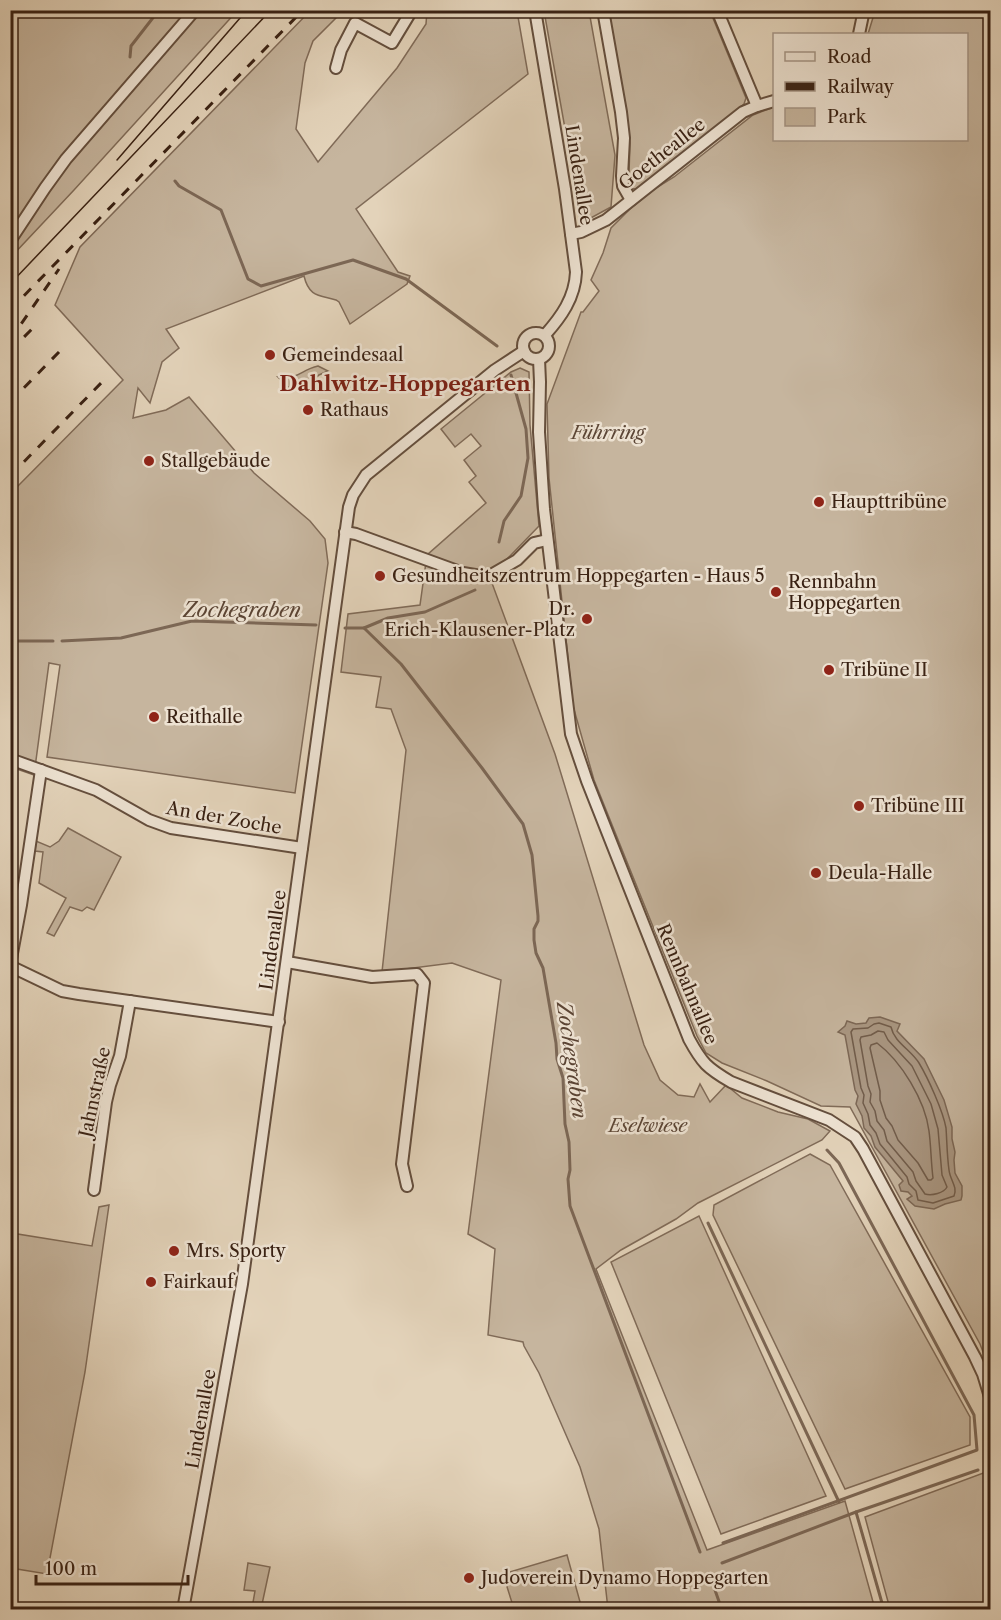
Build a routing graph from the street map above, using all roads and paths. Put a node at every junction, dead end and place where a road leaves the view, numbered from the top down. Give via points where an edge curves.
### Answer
1 (195, 10) edge
2 (412, 10) edge
3 (535, 10) edge
4 (603, 10) edge
5 (717, 10) edge
6 (864, 10) edge
7 (859, 33) edge
8 (336, 68) dead end
9 (773, 101) edge
10 (757, 106) junction
11 (631, 200) junction
12 (571, 234) junction
13 (10, 241) edge
14 (545, 335) junction
15 (524, 351) junction
16 (539, 359) junction
17 (345, 532) junction
18 (547, 540) junction
19 (10, 759) edge
20 (41, 770) junction
21 (302, 848) junction
22 (287, 962) junction
23 (10, 965) edge
24 (130, 1001) junction
25 (279, 1022) junction
26 (407, 1186) dead end
27 (94, 1190) dead end
28 (990, 1397) edge
29 (183, 1610) edge

1 - 13 street via 66,159
2 - 8 street via 392,43 355,23
3 - 12 street, Lindenallee
4 - 11 street via 624,138 623,186
5 - 10 street
6 - 7 street
9 - 10 street, Goetheallee
10 - 11 street, Goetheallee via 743,112
11 - 12 street, Goetheallee via 606,220
12 - 14 street, Lindenallee via 574,290 564,312
14 - 15 street, Lindenallee via 529,335
14 - 16 street, Lindenallee via 549,351
15 - 16 street via 530,358
15 - 17 street, Lindenallee via 366,475 353,495
16 - 18 street, Rennbahnallee via 539,432
17 - 18 street via 481,576 501,570 534,543
17 - 21 street, Lindenallee
18 - 28 street, Rennbahnallee via 574,747 689,1039 709,1068 725,1078 829,1120 855,1137 975,1357
19 - 20 street, An der Zoche
20 - 21 street, An der Zoche via 96,790 171,828
20 - 23 street
21 - 22 street, Lindenallee
22 - 25 street, Lindenallee
22 - 26 street via 372,976 417,974 424,983 402,1164
23 - 24 street via 62,991
24 - 25 street
24 - 27 street, Jahnstraße via 106,1102
25 - 29 street, Lindenallee via 242,1284

